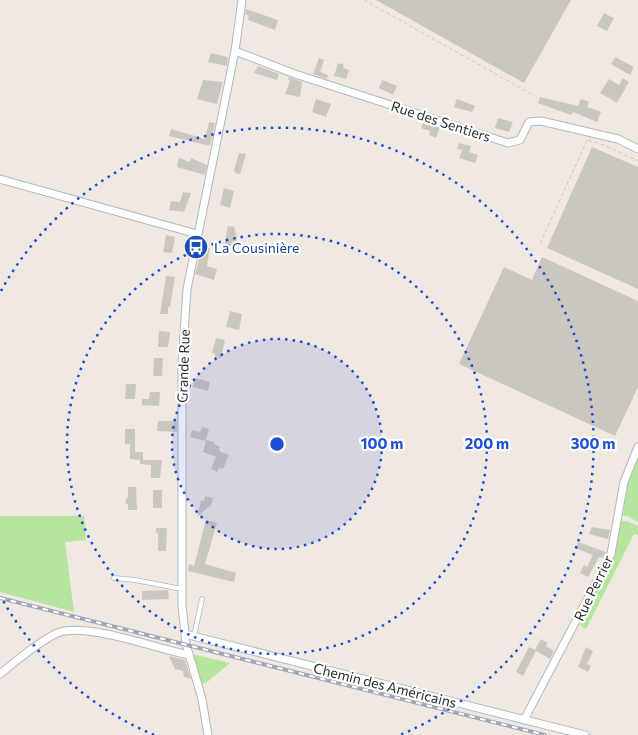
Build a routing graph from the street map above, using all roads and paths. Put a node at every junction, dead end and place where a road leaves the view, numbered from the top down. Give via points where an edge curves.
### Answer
1 (242, 0) edge
2 (364, 0) edge
3 (235, 51) junction
4 (535, 96) dead end
5 (589, 137) junction
6 (638, 149) edge
7 (638, 161) edge
8 (0, 179) edge
9 (197, 234) junction
10 (540, 244) dead end
11 (638, 447) edge
12 (114, 578) dead end
13 (182, 589) junction
14 (202, 599) dead end
15 (185, 634) junction
16 (194, 636) junction
17 (189, 656) junction
18 (0, 674) edge
19 (524, 720) junction
20 (208, 735) edge
21 (584, 735) edge

1 - 3 street, Grande Rue
2 - 4 path
3 - 5 street, Rue des Sentiers via 295,74 508,143 520,140 530,122 541,121
3 - 9 street, Grande Rue
5 - 6 street, Rue des Sentiers via 618,139
5 - 7 path
5 - 10 path
8 - 9 street
9 - 13 street, Grande Rue via 187,289 182,362
11 - 19 street, Rue Perrier via 624,482 611,554
12 - 13 lane
13 - 15 street, Grande Rue
14 - 16 lane
15 - 16 street, Chemin des Américains
15 - 17 street, Grande Rue
16 - 19 street, Chemin des Américains
17 - 18 street via 97,633 67,630 41,642
17 - 20 street, Grande Rue via 202,699
19 - 21 street, Chemin des Américains

